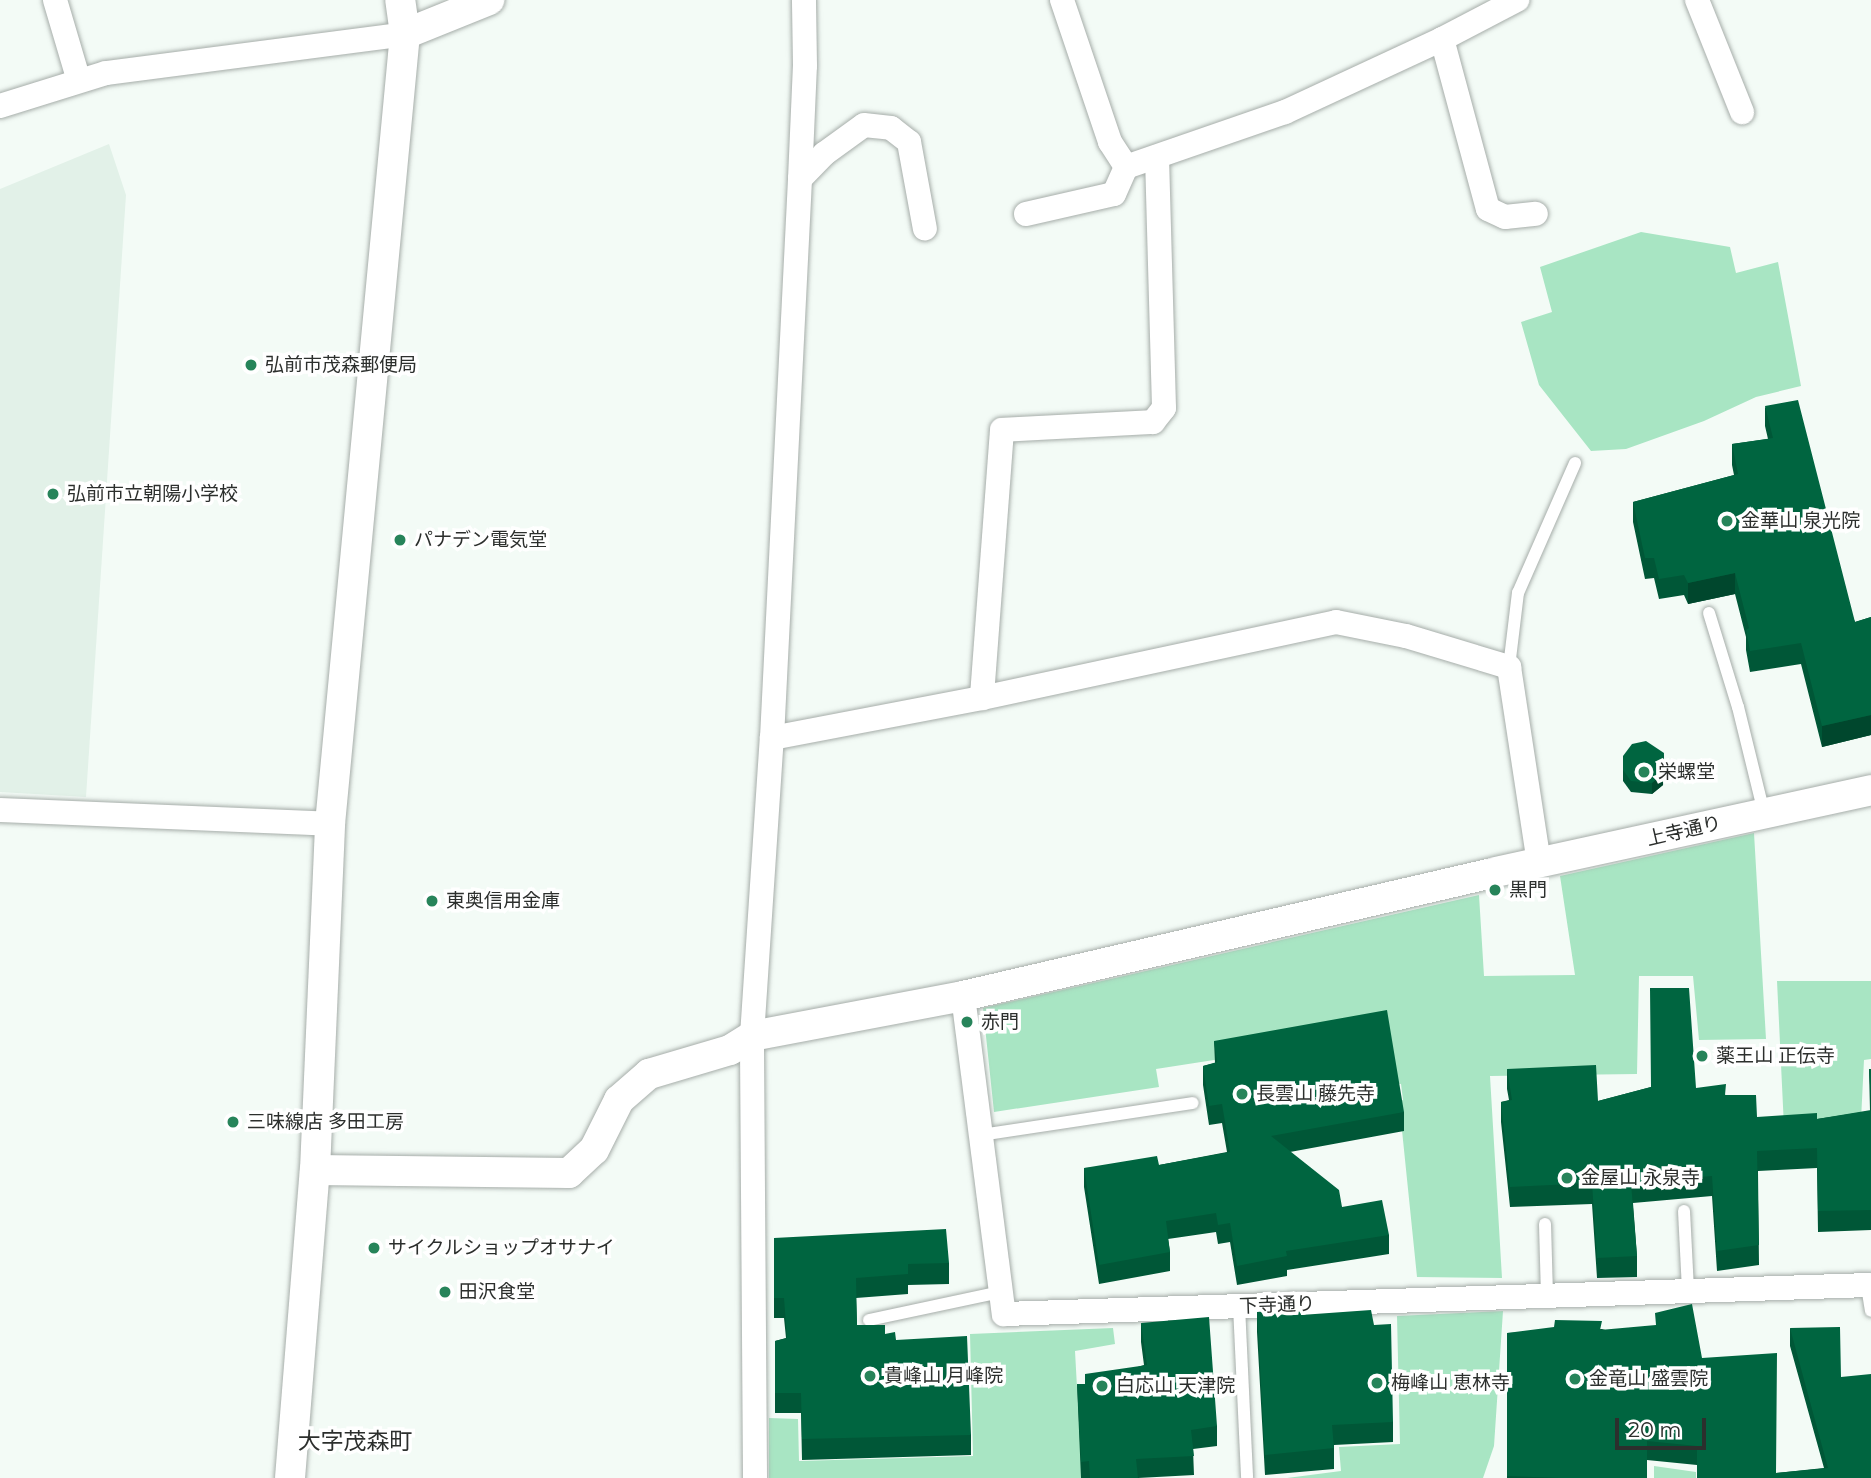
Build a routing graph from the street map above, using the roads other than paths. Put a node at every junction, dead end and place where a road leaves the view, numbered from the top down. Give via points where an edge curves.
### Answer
1 (55, 0) edge
2 (400, 0) edge
3 (489, 0) edge
4 (804, 0) edge
5 (1062, 0) edge
6 (1517, 0) edge
7 (1697, 0) edge
8 (405, 34) junction
9 (1441, 39) junction
10 (79, 81) junction
11 (0, 106) edge
12 (1742, 112) dead end
13 (1157, 157) junction
14 (1126, 167) junction
15 (800, 179) junction
16 (1026, 214) dead end
17 (1536, 214) dead end
18 (925, 229) dead end
19 (1575, 463) dead end
20 (1709, 613) dead end
21 (1509, 667) junction
22 (982, 698) junction
23 (772, 738) junction
24 (1871, 790) edge
25 (0, 810) edge
26 (1765, 813) junction
27 (330, 824) junction
28 (1539, 863) junction
29 (963, 996) junction
30 (752, 1036) junction
31 (1194, 1103) dead end
32 (981, 1135) junction
33 (315, 1170) junction
34 (1684, 1211) dead end
35 (1545, 1224) dead end
36 (1869, 1285) edge
37 (1001, 1292) junction
38 (1688, 1292) junction
39 (1547, 1296) junction
40 (1239, 1306) junction
41 (1871, 1311) edge
42 (869, 1320) dead end
43 (290, 1478) edge
44 (755, 1478) edge
45 (1247, 1478) edge

1 - 10 street
2 - 8 street
3 - 8 street
4 - 15 street
5 - 14 street via 1110,142
6 - 9 street
7 - 12 street
8 - 10 street via 106,73
8 - 27 street
9 - 13 street via 1285,112
9 - 17 street via 1488,209 1505,217
10 - 11 street
13 - 14 street
13 - 22 street via 1164,408 1153,422 1002,430
14 - 16 street via 1114,194
15 - 18 street via 864,125 891,128 909,142
15 - 23 street
19 - 21 lane via 1518,593
20 - 26 lane
21 - 22 street via 1406,636 1336,622
21 - 28 street
22 - 23 street
23 - 30 street
24 - 26 street, 上寺通り
25 - 27 street
26 - 28 street, 上寺通り
27 - 33 street
28 - 29 street, 上寺通り
29 - 30 street, 上寺通り
29 - 32 street, 下寺通り
30 - 33 street, 上寺通り via 730,1050 649,1074 619,1100 594,1150 569,1173
30 - 44 street
31 - 32 lane
32 - 37 street, 下寺通り
33 - 43 street
34 - 38 lane
35 - 39 lane
36 - 38 street, 下寺通り
36 - 41 lane
37 - 40 street, 下寺通り via 1004,1314
37 - 42 lane
38 - 39 street, 下寺通り
39 - 40 street, 下寺通り
40 - 45 lane

